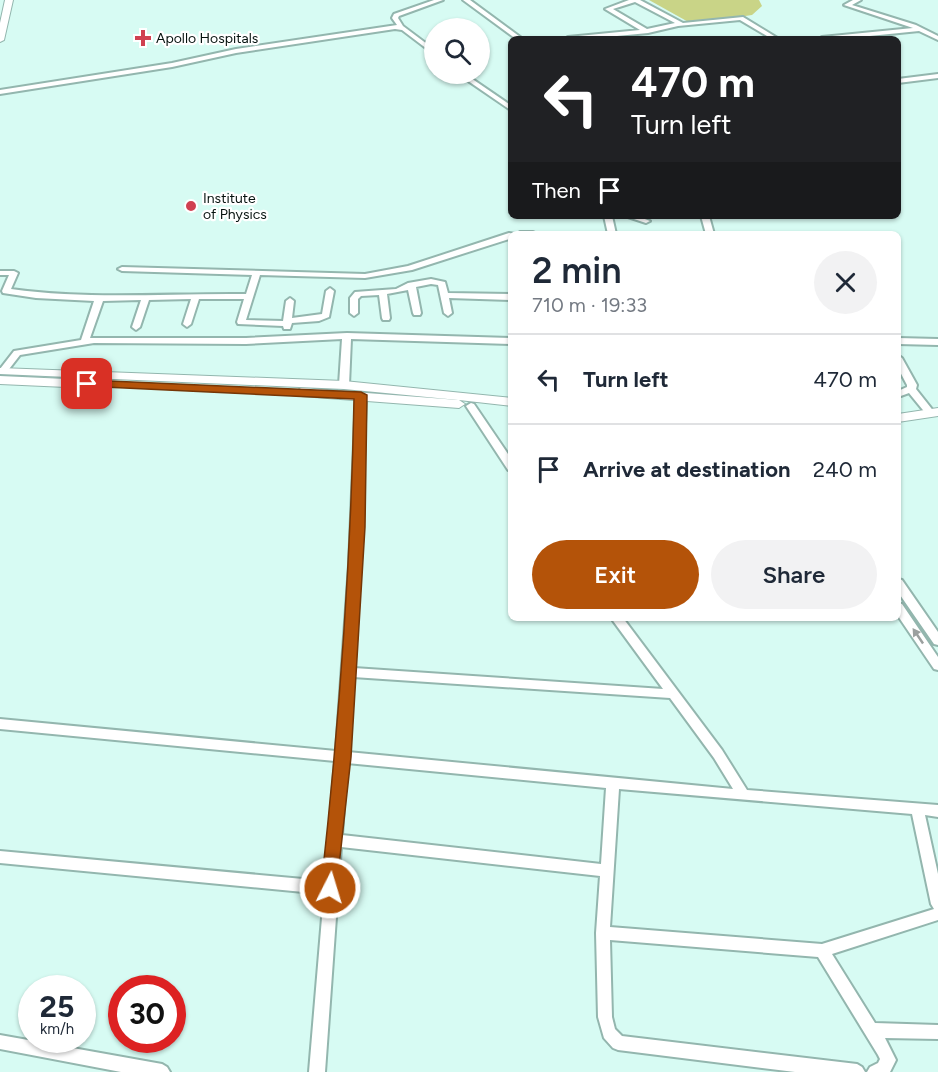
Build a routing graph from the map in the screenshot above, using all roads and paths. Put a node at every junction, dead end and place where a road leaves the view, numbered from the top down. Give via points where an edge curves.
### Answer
1 (9, 0) edge
2 (440, 0) edge
3 (466, 0) edge
4 (633, 0) edge
5 (862, 0) edge
6 (680, 25) junction
7 (401, 27) junction
8 (921, 29) junction
9 (644, 30) junction
10 (516, 36) edge
11 (589, 36) edge
12 (592, 36) edge
13 (771, 36) edge
14 (852, 36) edge
15 (938, 37) edge
16 (0, 40) edge
17 (424, 45) edge
18 (938, 76) edge
19 (901, 81) edge
20 (476, 84) edge
21 (0, 92) edge
22 (508, 106) edge
23 (639, 219) edge
24 (646, 221) dead end
25 (508, 236) edge
26 (122, 269) dead end
27 (257, 272) junction
28 (0, 273) edge
29 (411, 285) junction
30 (330, 291) dead end
31 (383, 292) junction
32 (444, 295) junction
33 (196, 296) junction
34 (100, 297) junction
35 (146, 297) junction
36 (248, 297) junction
37 (508, 297) edge
38 (290, 301) dead end
39 (354, 313) dead end
40 (417, 313) dead end
41 (448, 313) dead end
42 (386, 318) dead end
43 (288, 322) junction
44 (187, 324) dead end
45 (136, 327) dead end
46 (347, 336) junction
47 (285, 339) junction
48 (85, 341) junction
49 (508, 341) edge
50 (901, 341) edge
51 (938, 342) edge
52 (901, 365) edge
53 (1, 374) edge
54 (344, 385) junction
55 (911, 389) junction
56 (901, 392) edge
57 (361, 395) junction
58 (430, 397) junction
59 (508, 402) edge
60 (471, 406) junction
61 (508, 410) edge
62 (935, 416) edge
63 (901, 418) edge
64 (901, 426) edge
65 (508, 462) edge
66 (901, 587) edge
67 (901, 611) edge
68 (938, 620) edge
69 (619, 621) edge
70 (925, 622) junction
71 (938, 641) edge
72 (938, 666) edge
73 (348, 672) junction
74 (673, 694) junction
75 (0, 724) edge
76 (343, 757) junction
77 (613, 782) junction
78 (742, 794) junction
79 (917, 809) junction
80 (938, 811) edge
81 (334, 840) junction
82 (0, 857) edge
83 (606, 871) junction
84 (330, 888) junction
85 (938, 903) edge
86 (938, 914) edge
87 (603, 933) junction
88 (822, 951) junction
89 (872, 1030) junction
90 (938, 1032) edge
91 (0, 1042) edge
92 (162, 1072) edge
93 (317, 1072) edge
94 (856, 1072) edge
95 (875, 1072) edge

1 - 16 main road
2 - 7 street via 396,15
3 - 10 street
4 - 6 street via 677,20
4 - 9 street via 608,9
4 - 9 street via 674,24
5 - 8 street via 847,5
5 - 15 street via 856,4 915,24
6 - 12 street
6 - 13 street via 741,18
7 - 17 street
7 - 21 street
8 - 14 street
8 - 15 street
9 - 11 street
18 - 19 street
20 - 22 street
23 - 24 street
25 - 27 street via 409,268 364,276
26 - 27 street
27 - 36 street
28 - 34 street via 14,273 6,291
29 - 31 street
29 - 32 street via 437,282 442,284
29 - 40 street
30 - 43 street via 326,315
31 - 39 street via 355,295
31 - 42 street
32 - 37 street
32 - 41 street
33 - 35 street
33 - 36 street
33 - 44 street
34 - 35 street
34 - 48 street
35 - 45 street
36 - 43 street via 241,322
38 - 43 street
43 - 47 street
46 - 47 street
46 - 49 street
46 - 54 street
47 - 48 street
48 - 53 street via 16,353
50 - 51 street
52 - 55 street
53 - 54 main road
53 - 57 main road
54 - 58 main road
55 - 56 street
55 - 62 street
57 - 58 main road
57 - 73 street via 358,527
58 - 59 main road
58 - 60 main road
60 - 61 main road
60 - 65 street
62 - 63 main road
62 - 64 main road
66 - 70 street
72 -> 67 street
68 - 70 street
69 - 74 street
70 - 71 street
73 - 74 street
73 - 76 street
74 - 78 street
75 - 76 street
76 - 77 street
76 - 81 street
77 - 78 street
77 - 83 street
78 - 79 street
79 - 80 street
79 - 85 street
81 - 83 street
81 - 84 street
82 - 84 street
83 - 87 street
84 - 93 street
86 - 88 street
87 - 88 street
87 - 94 street via 605,1017 609,1033 618,1042
88 - 89 street
89 - 90 street
89 - 95 street via 888,1060 883,1069
91 - 92 street

